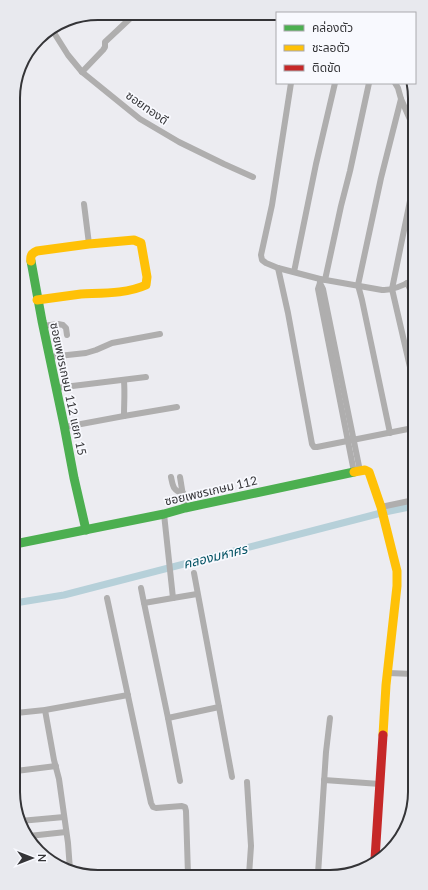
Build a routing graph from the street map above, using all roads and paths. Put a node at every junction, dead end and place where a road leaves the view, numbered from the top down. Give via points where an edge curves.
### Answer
1 (129, 20) edge
2 (54, 33) edge
3 (82, 72) junction
4 (291, 84) edge
5 (335, 84) edge
6 (369, 84) edge
7 (396, 84) edge
8 (401, 99) junction
9 (408, 115) edge
10 (253, 177) dead end
11 (84, 204) dead end
12 (408, 225) edge
13 (89, 244) junction
14 (278, 268) junction
15 (294, 272) junction
16 (322, 281) junction
17 (408, 283) edge
18 (358, 285) junction
19 (392, 289) junction
20 (36, 300) junction
21 (43, 326) junction
22 (160, 334) dead end
23 (67, 335) dead end
24 (49, 357) junction
25 (408, 358) edge
26 (146, 377) dead end
27 (124, 381) junction
28 (56, 388) junction
29 (177, 407) dead end
30 (124, 416) junction
31 (64, 427) junction
32 (408, 429) edge
33 (390, 432) junction
34 (354, 440) junction
35 (347, 441) junction
36 (357, 471) junction
37 (171, 477) dead end
38 (180, 477) dead end
39 (183, 493) junction
40 (408, 502) edge
41 (186, 508) junction
42 (382, 510) junction
43 (164, 514) junction
44 (86, 530) junction
45 (20, 543) edge
46 (194, 573) dead end
47 (141, 588) dead end
48 (197, 594) junction
49 (107, 598) dead end
50 (173, 598) junction
51 (144, 603) junction
52 (388, 674) junction
53 (408, 674) edge
54 (128, 695) junction
55 (219, 707) junction
56 (45, 710) junction
57 (20, 713) edge
58 (168, 718) junction
59 (330, 718) dead end
60 (56, 766) junction
61 (20, 770) edge
62 (232, 777) dead end
63 (324, 780) junction
64 (180, 781) dead end
65 (247, 782) dead end
66 (380, 784) junction
67 (64, 817) junction
68 (26, 820) edge
69 (66, 832) junction
70 (33, 836) edge
71 (375, 856) edge
72 (69, 864) edge
73 (188, 870) edge
74 (249, 870) edge
75 (318, 870) edge

1 - 3 street via 105,42 103,50
2 - 3 street, ซอยทองดี
3 - 10 street, ซอยทองดี via 140,119 179,142
4 - 14 street via 262,256 262,260
5 - 15 street
6 - 16 street
7 - 8 street
8 - 9 street
8 - 18 street
11 - 13 street
12 - 19 street
13 - 20 street, ซอยเพชรเกษม 112 แยก 15 via 34,251 30,258
13 - 20 street via 134,240 141,243 146,285 137,289
14 - 15 street
14 - 35 street via 312,444 317,447
15 - 16 street
16 - 18 street
16 - 34 street
16 - 35 street via 318,289
17 - 19 street
18 - 19 street via 382,290
18 - 33 street
19 - 25 street
20 - 21 street, ซอยเพชรเกษม 112 แยก 15
21 - 23 street via 63,325
21 - 24 street, ซอยเพชรเกษม 112 แยก 15
22 - 24 street via 112,342 86,353
24 - 28 street, ซอยเพชรเกษม 112 แยก 15
26 - 27 street
27 - 28 street
27 - 30 street
28 - 31 street, ซอยเพชรเกษม 112 แยก 15
29 - 30 street
30 - 31 street
31 - 44 street, ซอยเพชรเกษม 112 แยก 15
32 - 33 street
33 - 34 street
34 - 35 street
34 - 36 street
35 - 36 street
36 - 41 street, ซอยเพชรเกษม 112
36 - 42 street via 368,472
37 - 39 street via 175,490
38 - 39 street
39 - 41 street
40 - 42 street
41 - 43 street, ซอยเพชรเกษม 112
42 - 52 street via 398,578
43 - 44 street, ซอยเพชรเกษม 112
43 - 50 street
44 - 45 street, ซอยเพชรเกษม 112
46 - 48 street
47 - 51 street
48 - 50 street
48 - 55 street
49 - 54 street
50 - 51 street
51 - 58 street
52 - 53 street
52 - 66 street
54 - 56 street
54 - 73 street via 151,804 156,808 185,807
55 - 58 street
55 - 62 street
56 - 57 street
56 - 60 street
58 - 64 street
59 - 63 street
60 - 61 street
60 - 67 street
63 - 66 street
63 - 75 street
65 - 74 street via 251,846
66 - 71 street
67 - 68 street
67 - 69 street
69 - 70 street
69 - 72 street

